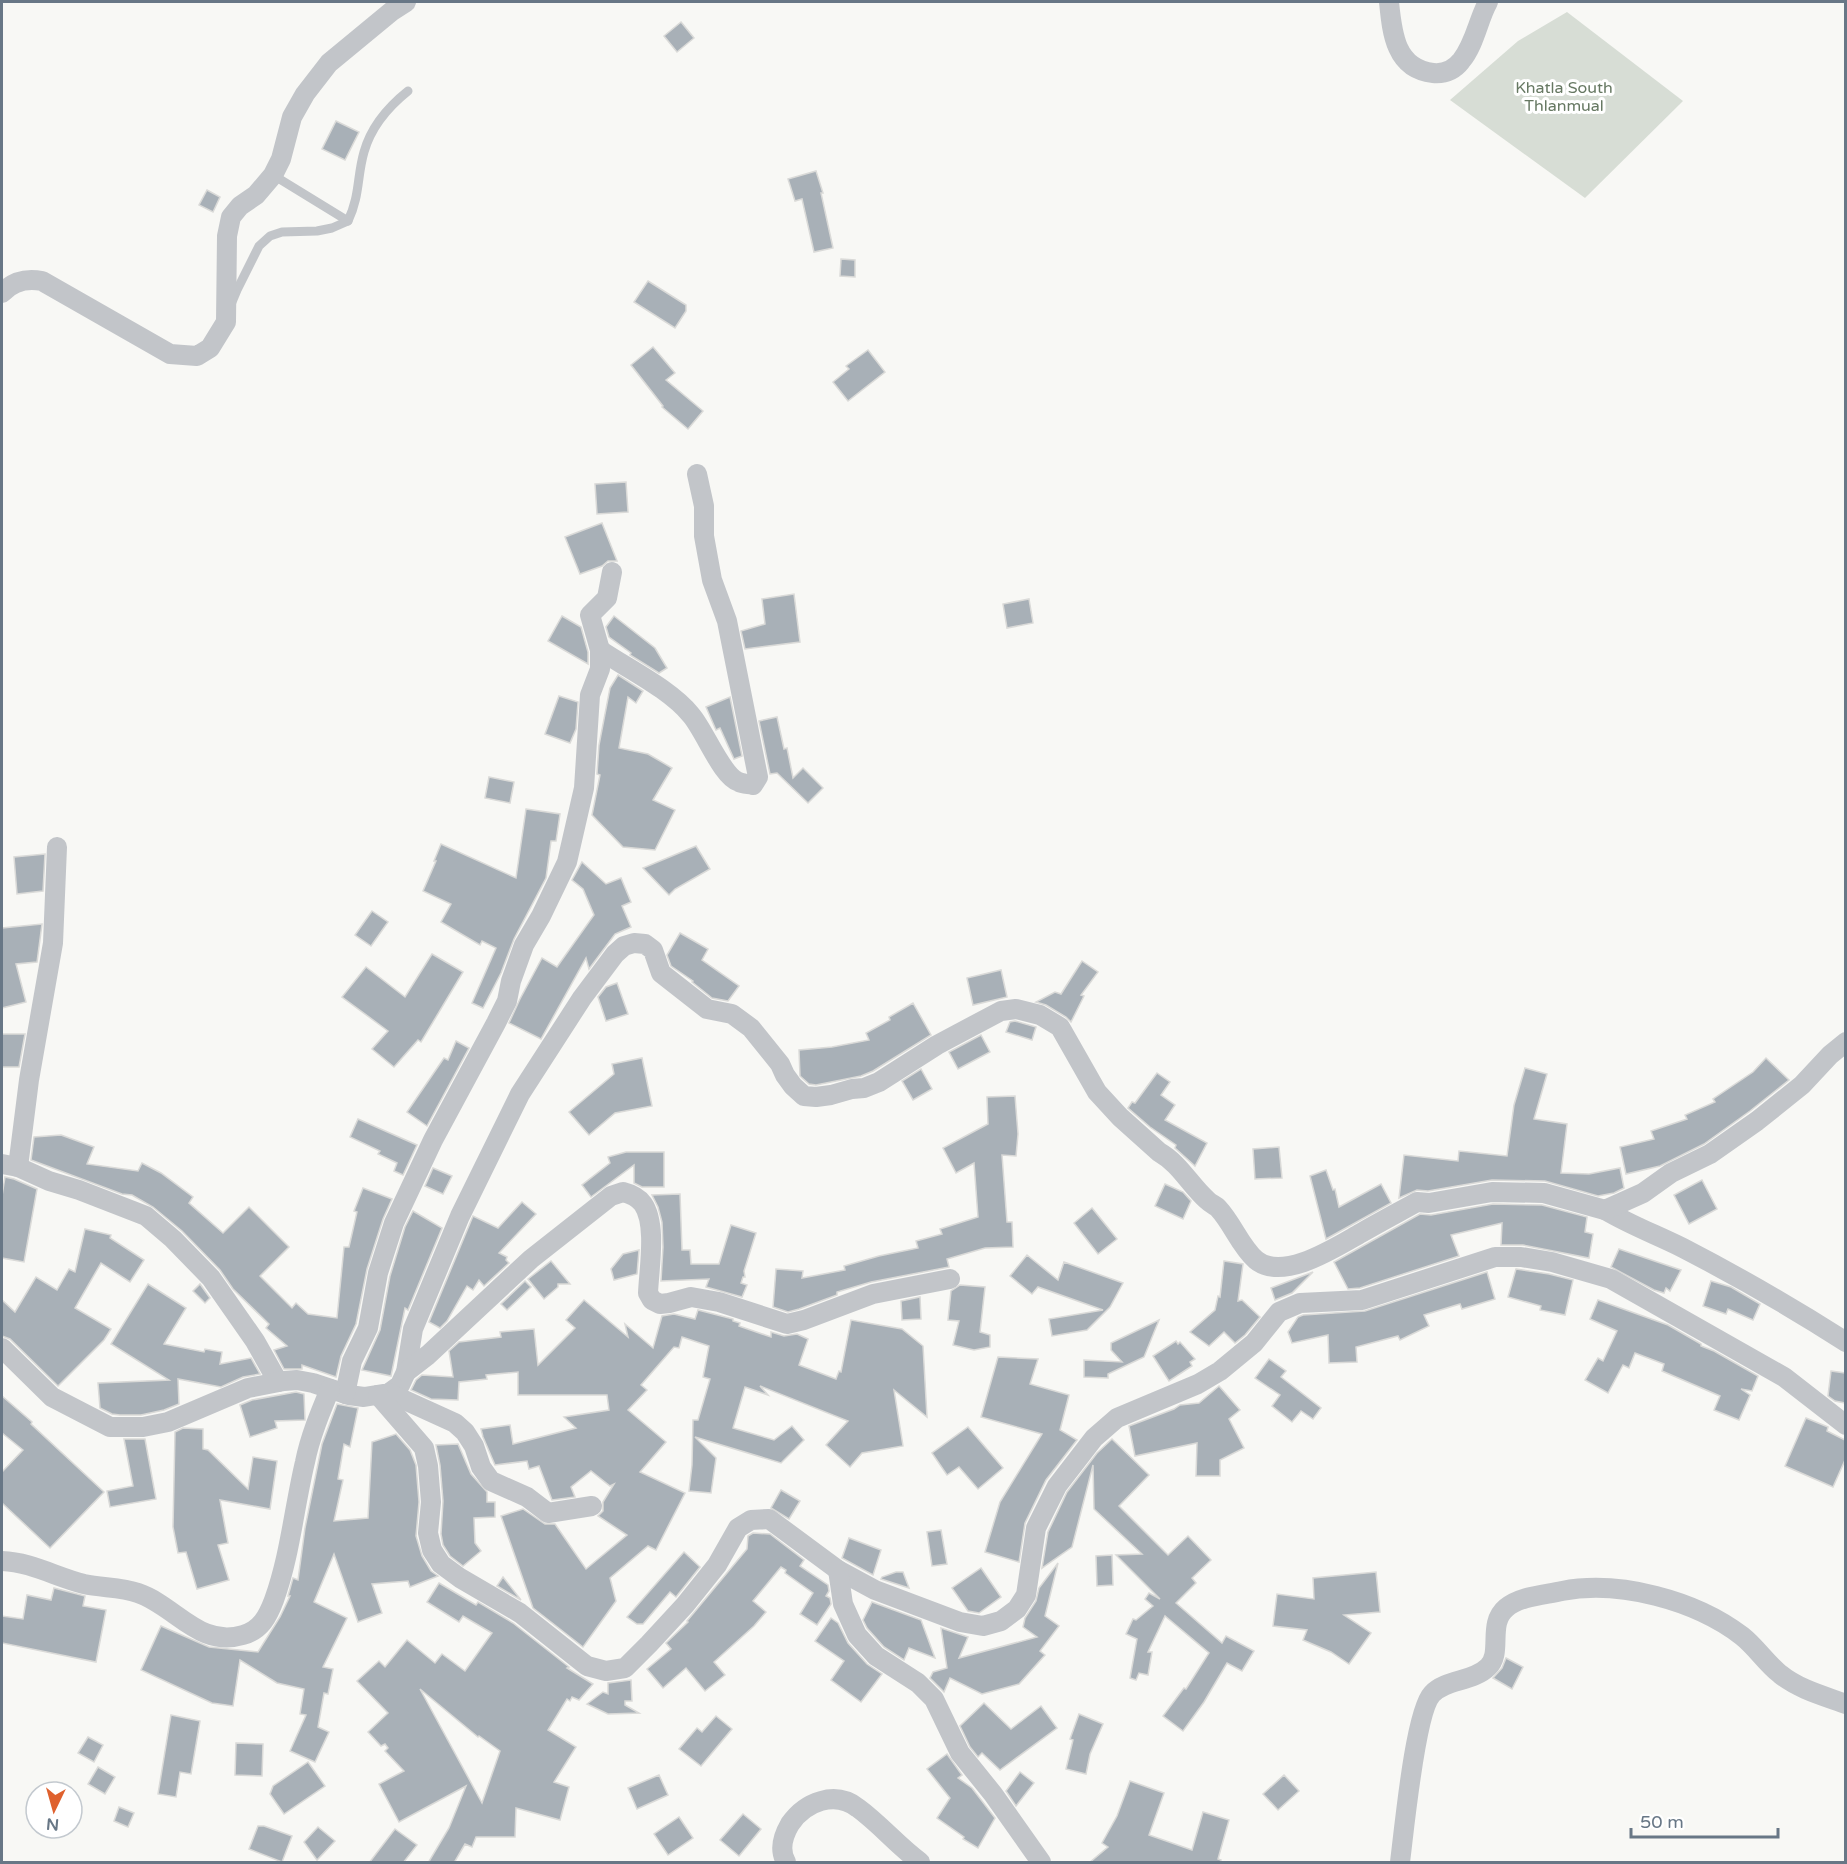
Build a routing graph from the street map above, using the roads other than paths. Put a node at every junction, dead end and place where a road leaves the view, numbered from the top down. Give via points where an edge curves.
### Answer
1 (406, 2) edge
2 (1389, 2) edge
3 (1488, 2) edge
4 (408, 91) dead end
5 (273, 175) junction
6 (348, 221) junction
7 (2, 293) edge
8 (226, 322) junction
9 (697, 474) dead end
10 (612, 572) dead end
11 (600, 650) junction
12 (57, 847) dead end
13 (1845, 1042) edge
14 (10, 1166) edge
15 (1605, 1210) junction
16 (950, 1278) dead end
17 (1845, 1342) edge
18 (2, 1348) edge
19 (406, 1372) junction
20 (278, 1382) junction
21 (338, 1392) junction
22 (384, 1394) junction
23 (1845, 1425) edge
24 (592, 1506) dead end
25 (2, 1561) edge
26 (838, 1570) junction
27 (1845, 1704) edge
28 (786, 1863) edge
29 (920, 1863) edge
30 (1041, 1863) edge
31 (1400, 1863) edge

1 - 5 street via 329,63 305,94 292,117
2 - 3 street via 1402,58 1419,71 1435,73 1448,72 1460,62
4 - 6 lane via 389,107 370,136
5 - 6 lane
5 - 8 street via 231,218 227,236
6 - 8 lane via 333,228 270,236 259,246
7 - 8 street via 18,281 42,281 177,355 197,356 210,348
9 - 11 street via 712,580 727,621 758,777 753,785 737,782 723,770 705,734 677,700
10 - 11 street via 608,598 590,615
11 - 21 street via 600,669 590,694 584,788 567,862 524,945 496,1023 394,1223 378,1274 368,1328
12 - 14 street via 53,943
13 - 15 street via 1802,1085 1710,1154
14 - 20 street via 146,1216 211,1278
15 - 17 street via 1741,1278
15 - 19 street via 1544,1192 1492,1192 1417,1202 1334,1250 1290,1266 1266,1266 1247,1250 1220,1210 1170,1158 1096,1092 1060,1027 1046,1018 1016,1009 1001,1011 879,1082 831,1095 804,1096 751,1028 732,1014 707,1009 661,973 653,950 634,943 615,954 520,1094 423,1302 413,1329
16 - 19 street via 873,1294 787,1324 692,1297 660,1304 648,1293 651,1227 644,1205 623,1192 611,1196 531,1259
18 - 20 street via 52,1397 110,1427 168,1422 248,1388
19 - 22 street via 400,1385
20 - 21 street via 297,1380
21 - 22 street via 364,1397
21 - 25 street via 305,1461 274,1600 264,1623 252,1633 233,1639 214,1638 138,1593 94,1586 29,1565
22 - 24 street via 455,1423 474,1446 491,1481 527,1497 548,1514
22 - 26 street via 424,1448 431,1502 428,1533 441,1564 520,1613 587,1666 606,1671 625,1668 685,1605 717,1565 738,1528 751,1520 769,1519
23 - 26 street via 1784,1377 1611,1279 1552,1262 1495,1257 1362,1300 1300,1303 1279,1312 1254,1343 1220,1371 1117,1418 1094,1438 1057,1486 1036,1528 1026,1594 1017,1609 1001,1621 983,1626 960,1622 875,1590
26 - 30 street via 843,1604 856,1635 876,1656 918,1683 934,1699 960,1753
27 - 31 street via 1779,1674 1741,1635 1693,1607 1631,1591 1601,1588 1571,1589 1522,1600 1497,1618 1490,1666 1431,1695 1420,1719
28 - 29 street via 782,1856 783,1835 797,1815 814,1802 828,1800 857,1806

